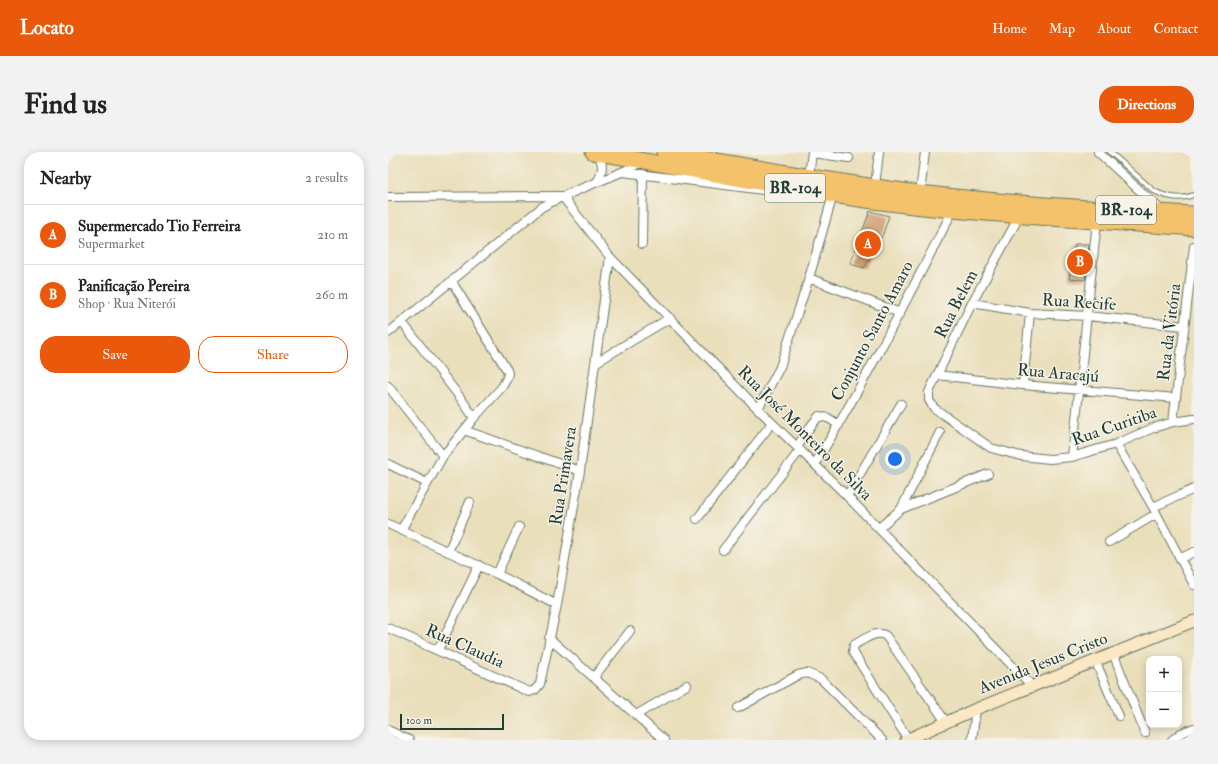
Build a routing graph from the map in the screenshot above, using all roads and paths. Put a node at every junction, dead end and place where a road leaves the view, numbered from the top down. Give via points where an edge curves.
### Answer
1 (595, 152) edge
2 (664, 152) edge
3 (812, 152) edge
4 (879, 152) edge
5 (925, 152) edge
6 (1098, 152) edge
7 (1110, 152) edge
8 (697, 155) edge
9 (850, 158) dead end
10 (644, 167) junction
11 (623, 172) junction
12 (809, 176) junction
13 (598, 181) junction
14 (875, 186) junction
15 (920, 193) junction
16 (833, 195) junction
17 (1194, 195) edge
18 (562, 196) junction
19 (388, 197) edge
20 (953, 210) junction
21 (1164, 212) junction
22 (1194, 214) edge
23 (1020, 215) junction
24 (1097, 220) junction
25 (1194, 228) edge
26 (642, 244) dead end
27 (1194, 246) edge
28 (610, 257) junction
29 (809, 278) junction
30 (452, 282) junction
31 (972, 303) junction
32 (900, 313) junction
33 (1030, 313) junction
34 (1087, 316) junction
35 (670, 318) junction
36 (402, 322) junction
37 (1184, 326) junction
38 (388, 332) edge
39 (595, 363) junction
40 (937, 375) junction
41 (1023, 385) junction
42 (388, 386) edge
43 (1078, 390) junction
44 (1176, 398) junction
45 (901, 404) dead end
46 (934, 408) joint
47 (758, 409) junction
48 (474, 418) junction
49 (1194, 419) edge
50 (1172, 422) junction
51 (772, 423) junction
52 (839, 425) junction
53 (464, 430) junction
54 (940, 432) dead end
55 (1116, 444) junction
56 (799, 449) junction
57 (443, 456) junction
58 (1072, 457) junction
59 (388, 464) edge
60 (815, 464) junction
61 (580, 471) junction
62 (988, 474) dead end
63 (427, 483) junction
64 (1194, 489) edge
65 (847, 496) junction
66 (470, 502) dead end
67 (901, 509) junction
68 (1155, 511) junction
69 (697, 519) dead end
70 (388, 524) edge
71 (518, 527) dead end
72 (879, 528) junction
73 (401, 530) junction
74 (1109, 542) dead end
75 (722, 550) dead end
76 (448, 552) junction
77 (1194, 552) edge
78 (1181, 558) junction
79 (479, 565) junction
80 (497, 574) junction
81 (1194, 585) edge
82 (557, 605) junction
83 (1194, 620) edge
84 (388, 628) edge
85 (630, 631) dead end
86 (549, 638) junction
87 (438, 650) junction
88 (1113, 653) junction
89 (1095, 660) junction
90 (594, 678) junction
91 (687, 685) dead end
92 (1032, 686) junction
93 (529, 692) joint
94 (738, 708) dead end
95 (976, 709) junction
96 (636, 715) junction
97 (1119, 716) dead end
98 (946, 722) junction
99 (1194, 728) edge
100 (388, 730) edge
101 (1145, 733) dead end
102 (662, 739) edge
103 (409, 740) edge
104 (882, 740) edge
105 (907, 740) edge
106 (972, 740) edge
107 (1172, 740) edge

1 - 10 highway, BR-104
1 - 13 street via 602,161
2 - 8 highway, BR-104
3 - 9 street
3 - 12 street
4 - 14 street
5 - 15 street
6 - 21 street
7 - 17 lane via 1154,191 1170,197
8 - 12 highway, BR-104
10 - 11 street
10 - 11 street
10 - 16 highway, BR-104
10 - 26 street
11 - 13 street
12 - 14 highway, BR-104
13 - 18 street
14 - 15 highway, BR-104
15 - 21 highway, BR-104 via 1092,209
16 - 20 highway, BR-104
16 - 29 street
18 - 19 street
18 - 28 street, Rua José Monteiro da Silva
18 - 30 street via 542,207
20 - 23 highway, BR-104
20 - 32 street, Conjunto Santo Amaro
21 - 22 highway, BR-104
23 - 24 highway, BR-104
23 - 31 street, Rua Belem
24 - 25 highway, BR-104
24 - 34 street
27 - 37 street, Rua da Vitória
28 - 35 street, Rua José Monteiro da Silva
28 - 39 street, Rua Primavera
29 - 32 street
29 - 47 street via 780,366
30 - 36 street
30 - 48 street via 508,370 502,387
31 - 33 street, Rua Recife
31 - 40 street, Rua Belem
32 - 52 street, Conjunto Santo Amaro
33 - 34 street, Rua Recife
33 - 41 street
34 - 37 street, Rua Recife
34 - 43 street
35 - 39 street
35 - 47 street, Rua José Monteiro da Silva
36 - 38 street
36 - 48 street
37 - 44 street, Rua da Vitória
39 - 61 street, Rua Primavera
40 - 41 street, Rua Aracajú
40 - 46 street, Rua Belem via 928,397
41 - 43 street, Rua Aracajú
42 - 57 street
43 - 44 street, Rua Aracajú
43 - 58 street
44 - 50 street, Rua da Vitória
45 - 65 street
46 - 58 street, Rua Curitiba via 990,448 1021,456 1050,459
47 - 51 street, Rua José Monteiro da Silva
48 - 53 street
49 - 50 street, Rua Curitiba
50 - 55 street, Rua Curitiba via 1138,433
51 - 56 street, Rua José Monteiro da Silva
51 - 69 street
52 - 56 street via 819,416
52 - 60 street, Conjunto Santo Amaro
53 - 57 street
53 - 61 street
54 - 67 street
55 - 58 street, Rua Curitiba
55 - 68 street
56 - 60 street, Rua José Monteiro da Silva
56 - 75 street
57 - 63 street
59 - 63 street
60 - 65 street, Rua José Monteiro da Silva
61 - 82 street, Rua Primavera
62 - 67 street
63 - 73 street
64 - 68 street
65 - 72 street, Rua José Monteiro da Silva
66 - 76 street
67 - 72 street
68 - 74 street
68 - 78 street
70 - 73 street
71 - 80 street
72 - 92 street, Rua José Monteiro da Silva
73 - 76 street
76 - 79 street
77 - 78 street
78 - 81 street
79 - 80 street
79 - 87 street
80 - 82 street
82 - 86 street, Rua Primavera
83 - 88 main road, Avenida Jesus Cristo
84 - 87 street, Rua Claudia
85 - 90 street
86 - 90 street
86 - 93 street, Rua Primavera via 540,684
87 - 93 street, Rua Claudia
88 - 89 main road, Avenida Jesus Cristo
88 - 101 street
89 - 92 main road, Avenida Jesus Cristo
89 - 97 street
90 - 96 street
91 - 96 street
92 - 95 main road, Avenida Jesus Cristo
94 - 104 street via 807,672 821,680
95 - 98 main road, Avenida Jesus Cristo
95 - 106 street
96 - 102 street
98 - 105 main road, Avenida Jesus Cristo
98 - 105 street via 886,636 877,633 854,645 853,652
99 - 107 street
100 - 103 street

